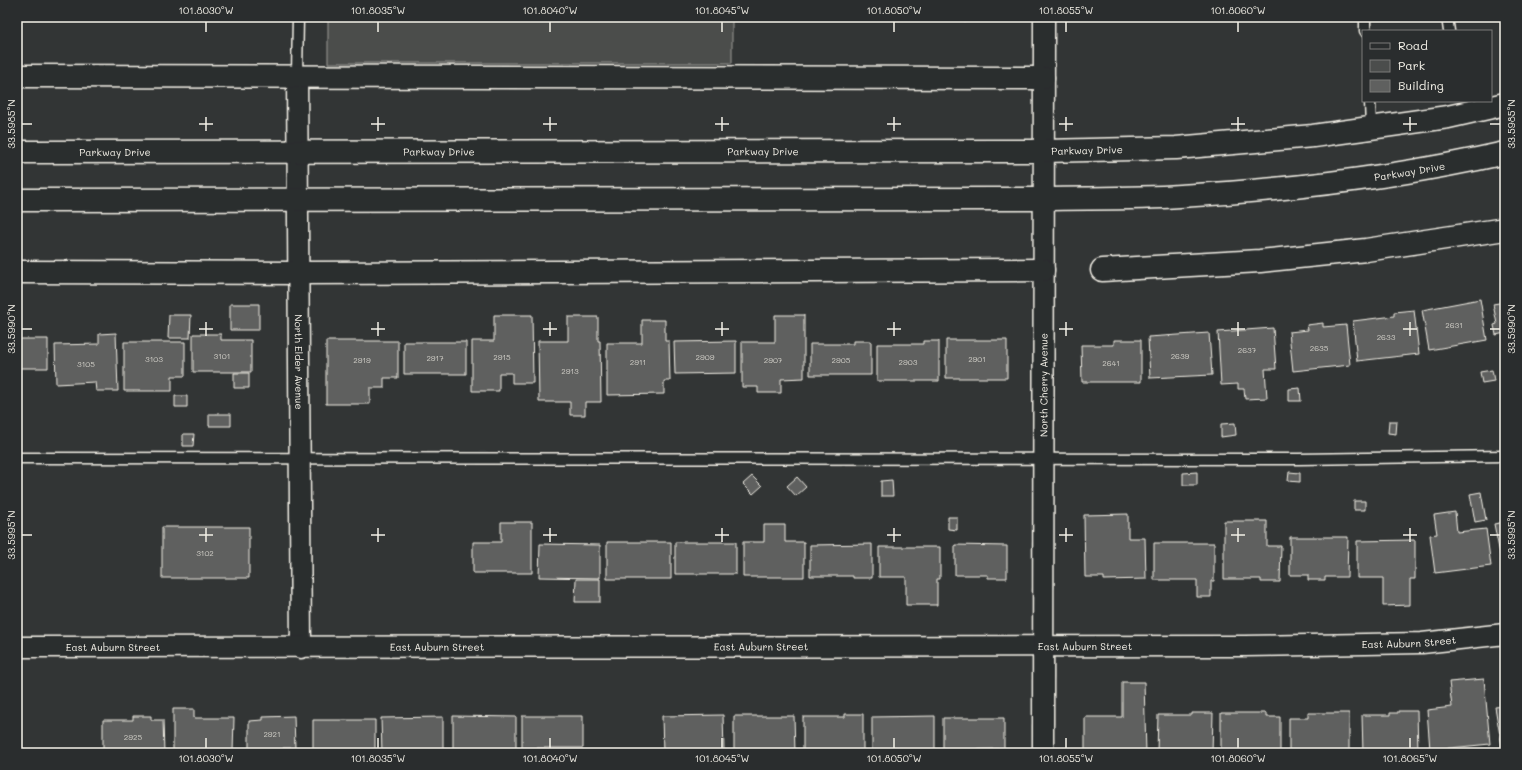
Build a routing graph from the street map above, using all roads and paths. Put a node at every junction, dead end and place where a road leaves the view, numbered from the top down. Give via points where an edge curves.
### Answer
1 (298, 17) edge
2 (1044, 17) edge
3 (1365, 17) edge
4 (1447, 17) edge
5 (1365, 30) edge
6 (1449, 30) edge
7 (298, 75) junction
8 (17, 76) edge
9 (1044, 78) junction
10 (1370, 102) edge
11 (1505, 104) edge
12 (1457, 108) edge
13 (1371, 128) junction
14 (298, 151) junction
15 (1044, 151) junction
16 (17, 152) edge
17 (1505, 153) edge
18 (1044, 199) junction
19 (17, 200) edge
20 (298, 200) junction
21 (1505, 229) edge
22 (1043, 270) junction
23 (1102, 270) dead end
24 (17, 272) edge
25 (298, 273) junction
26 (1505, 456) edge
27 (17, 458) edge
28 (299, 458) junction
29 (1043, 459) junction
30 (1505, 634) edge
31 (17, 647) edge
32 (1043, 647) junction
33 (300, 648) junction
34 (1043, 753) edge

1 - 7 lane
2 - 9 street, North Cherry Avenue
3 - 5 lane
4 - 6 lane
7 - 8 main road
7 - 9 main road
7 - 14 street, North Elder Avenue
9 - 15 street, North Cherry Avenue
10 - 13 lane
11 - 12 main road, Parkway Drive
12 - 13 main road, Parkway Drive
13 - 15 main road, Parkway Drive via 1313,136 1176,148
14 - 15 main road, Parkway Drive
14 - 16 main road, Parkway Drive
14 - 20 street, North Elder Avenue
15 - 18 street, North Cherry Avenue
17 - 18 main road, Parkway Drive via 1461,163 1322,184 1180,196
18 - 20 main road, Parkway Drive
18 - 22 street, North Cherry Avenue
19 - 20 main road, Parkway Drive
20 - 25 street, North Elder Avenue
21 - 23 main road via 1351,252 1260,261
22 - 25 main road
22 - 29 street, North Cherry Avenue
24 - 25 main road
25 - 28 street, North Elder Avenue
26 - 29 lane
27 - 28 lane
28 - 29 lane
28 - 33 street, North Elder Avenue
29 - 32 street, North Cherry Avenue
30 - 32 street, East Auburn Street via 1422,643
31 - 33 street, East Auburn Street
32 - 33 street, East Auburn Street
32 - 34 street, North Cherry Avenue

